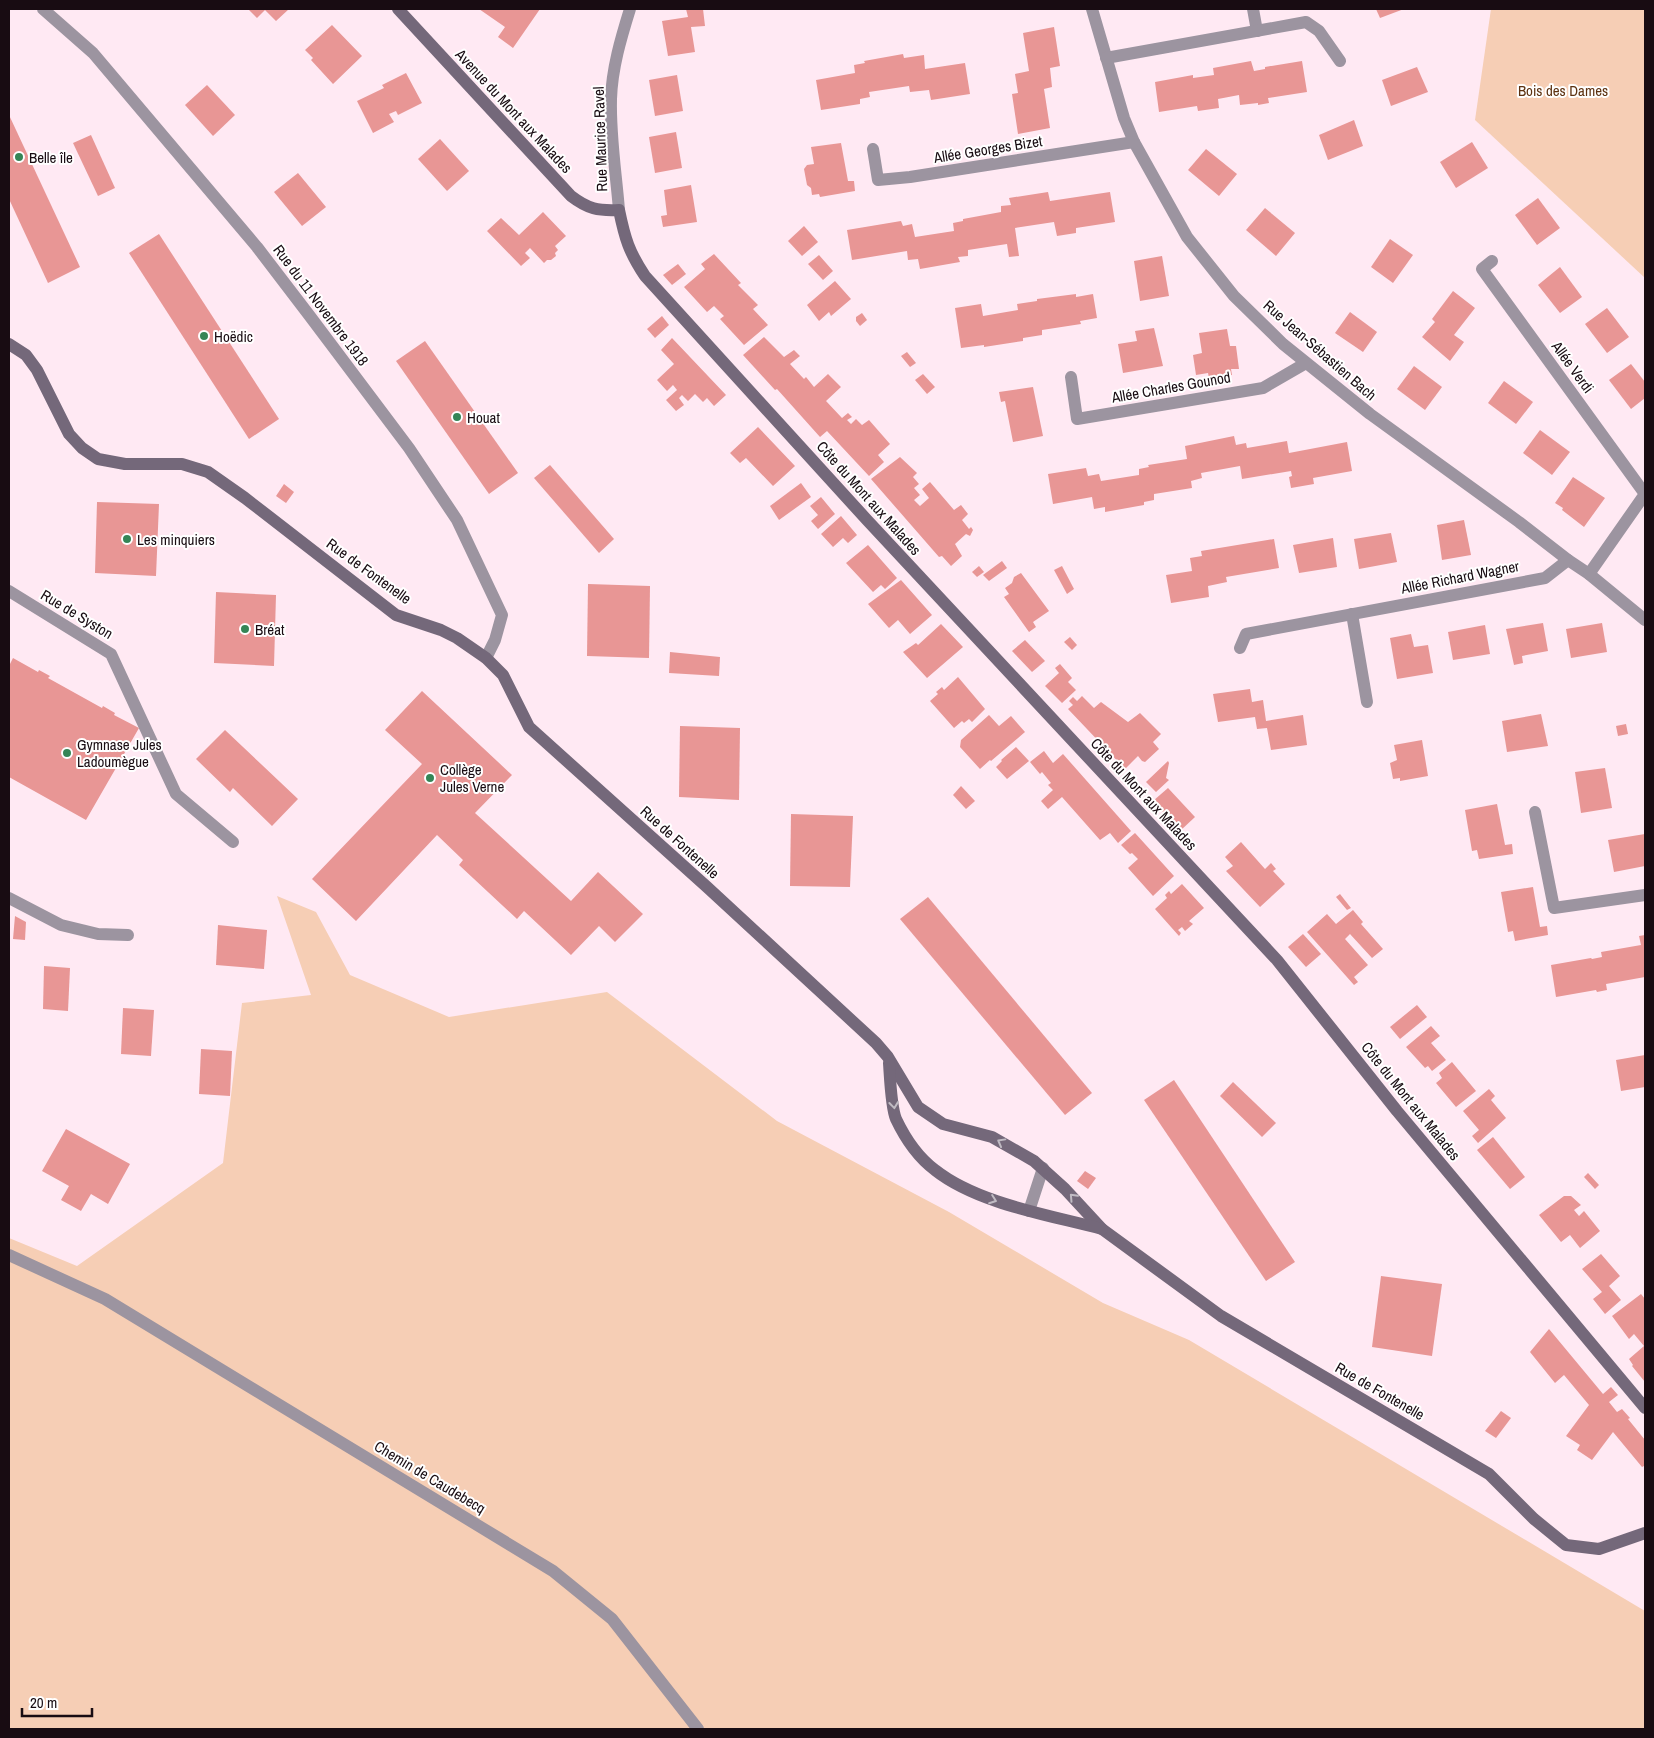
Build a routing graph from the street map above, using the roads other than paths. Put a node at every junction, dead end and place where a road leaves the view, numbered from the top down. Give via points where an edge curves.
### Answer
1 (43, 9) edge
2 (398, 9) edge
3 (630, 9) edge
4 (1092, 9) edge
5 (1253, 9) edge
6 (1257, 31) junction
7 (1106, 58) junction
8 (1340, 61) dead end
9 (1134, 142) junction
10 (873, 149) dead end
11 (619, 210) junction
12 (1492, 261) dead end
13 (9, 344) edge
14 (1306, 363) junction
15 (1071, 377) dead end
16 (1645, 494) edge
17 (1568, 560) junction
18 (1589, 574) junction
19 (9, 592) edge
20 (1352, 614) junction
21 (1645, 620) edge
22 (1240, 648) dead end
23 (486, 658) junction
24 (1367, 702) dead end
25 (1535, 812) dead end
26 (233, 842) dead end
27 (1645, 895) edge
28 (9, 898) edge
29 (128, 935) dead end
30 (888, 1057) junction
31 (1042, 1168) junction
32 (1028, 1211) junction
33 (1102, 1229) junction
34 (9, 1255) edge
35 (1645, 1408) edge
36 (1645, 1533) edge
37 (698, 1729) edge

1 - 23 street, Rue du 11 Novembre 1918 via 93,53 257,247 409,448 456,520 502,614
2 - 11 street, Avenue du Mont aux Malades via 571,196 584,206 597,210
3 - 11 street, Rue Maurice Ravel via 615,66 611,99
4 - 7 street, Rue Jean-Sébastien Bach
5 - 6 street
6 - 7 street
6 - 8 street via 1306,22 1319,31
7 - 9 street, Rue Jean-Sébastien Bach
9 - 10 street, Allée Georges Bizet via 878,180
9 - 14 street, Rue Jean-Sébastien Bach via 1188,237 1234,296
11 - 35 street, Côte du Mont aux Malades via 632,256 646,276 867,520 1277,960 1397,1111
12 - 16 street, Allée Verdi via 1482,269
13 - 23 street, Rue de Fontenelle via 26,355 37,370 69,434 98,459 125,464 182,464 208,472 396,614 441,630
14 - 15 street, Allée Charles Gounod via 1263,388 1077,420
14 - 17 street, Rue Jean-Sébastien Bach
16 - 18 street, Allée Verdi
17 - 18 street, Rue Jean-Sébastien Bach
17 - 20 street, Allée Richard Wagner via 1545,578
18 - 21 street, Rue Jean-Sébastien Bach
19 - 26 street, Rue de Syston via 111,654 176,794
20 - 22 street, Allée Richard Wagner via 1246,634
20 - 24 street
23 - 30 street, Rue de Fontenelle via 503,676 529,727 855,1023
25 - 27 street via 1554,908
28 - 29 street via 61,925 98,934
31 -> 30 street, Rue de Fontenelle via 1034,1160 992,1138 943,1124 918,1107
30 -> 32 street, Rue de Fontenelle via 895,1118 911,1145 935,1170 958,1184 989,1199
31 - 32 street
33 -> 31 street, Rue de Fontenelle
32 - 33 street, Rue de Fontenelle
33 - 36 street, Rue de Fontenelle via 1221,1316 1489,1474 1534,1519 1566,1545 1599,1549
34 - 37 street, Chemin de Caudebecq via 105,1299 553,1570 612,1619

